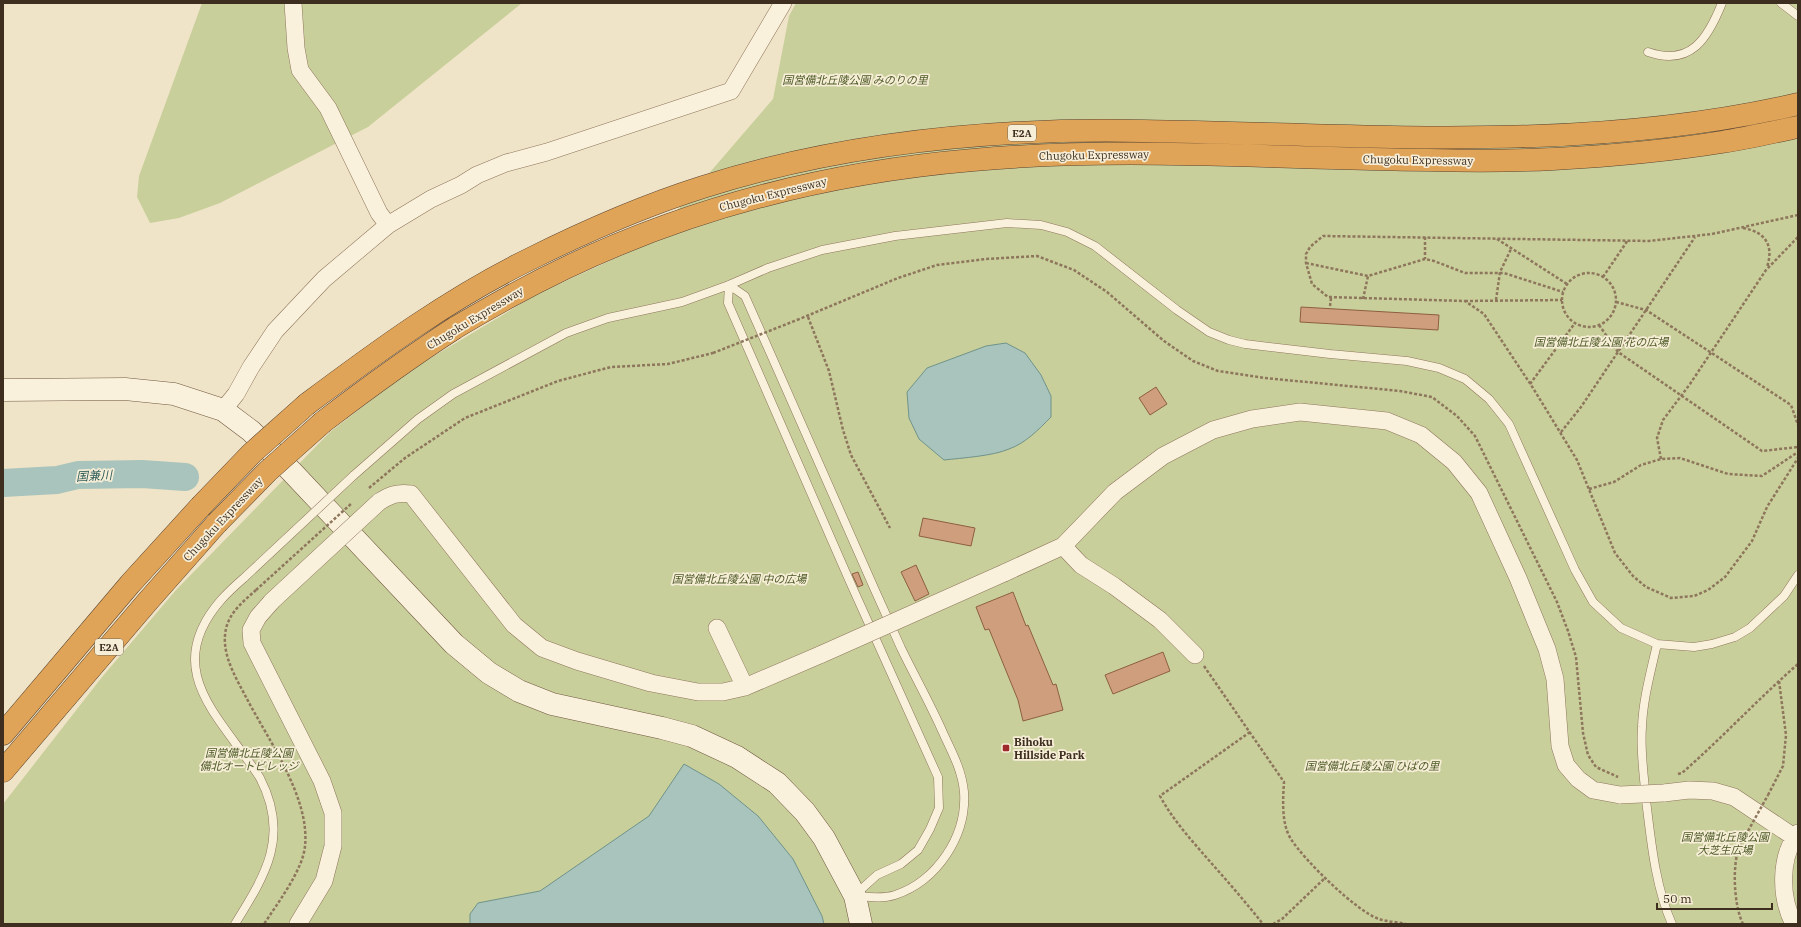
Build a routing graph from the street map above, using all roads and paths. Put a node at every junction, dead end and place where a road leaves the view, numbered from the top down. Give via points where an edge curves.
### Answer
1 (293, 3) edge
2 (783, 3) edge
3 (1722, 3) edge
4 (1781, 3) edge
5 (1798, 16) edge
6 (1648, 52) dead end
7 (1798, 104) edge
8 (1798, 126) edge
9 (1798, 215) edge
10 (388, 225) junction
11 (1742, 228) junction
12 (1695, 236) junction
13 (1425, 237) junction
14 (1798, 237) edge
15 (1496, 238) junction
16 (1628, 240) junction
17 (1512, 249) junction
18 (1425, 259) junction
19 (1306, 263) junction
20 (1766, 270) junction
21 (1500, 272) junction
22 (1368, 276) junction
23 (1603, 277) junction
24 (1568, 284) junction
25 (729, 285) junction
26 (1563, 292) junction
27 (1331, 298) junction
28 (1363, 299) junction
29 (1496, 300) junction
30 (1562, 300) junction
31 (1465, 301) junction
32 (1616, 302) junction
33 (1330, 306) dead end
34 (1646, 310) junction
35 (808, 316) dead end
36 (797, 320) dead end
37 (1575, 323) junction
38 (1599, 325) junction
39 (1618, 352) junction
40 (1710, 352) junction
41 (1530, 384) junction
42 (3, 390) edge
43 (1680, 396) junction
44 (223, 410) junction
45 (1798, 425) edge
46 (1561, 432) junction
47 (1798, 447) edge
48 (1798, 452) edge
49 (1798, 458) edge
50 (1661, 459) junction
51 (1589, 489) junction
52 (365, 491) dead end
53 (354, 501) dead end
54 (890, 528) dead end
55 (1063, 546) junction
56 (1798, 575) edge
57 (717, 628) dead end
58 (1658, 644) junction
59 (1195, 655) joint
60 (1798, 664) edge
61 (1779, 681) junction
62 (745, 687) junction
63 (1250, 732) junction
64 (3, 734) edge
65 (3, 771) edge
66 (1676, 774) dead end
67 (1796, 835) edge
68 (1325, 878) junction
69 (855, 896) junction
70 (235, 924) edge
71 (264, 924) edge
72 (298, 924) edge
73 (861, 924) edge
74 (1263, 924) edge
75 (1273, 924) edge
76 (1406, 924) edge
77 (1672, 924) edge
78 (1743, 924) edge
79 (1794, 924) edge

1 - 10 street via 300,70 328,108 379,213
2 - 10 street via 731,92 506,163 431,199
3 - 6 lane via 1707,35 1697,47 1672,56 1658,56
4 - 5 lane
7 - 64 highway, Chugoku Expressway / E2A, bridge via 1633,131 1550,136 1465,138 1141,131 1052,131 971,136 899,144 796,162 704,187 611,220 526,260 442,308 379,350 307,404 252,453 200,507 130,584
8 - 65 highway, Chugoku Expressway / E2A, bridge via 1722,142 1550,160 1382,160 1141,154 1051,155 973,160 896,169 798,186 709,210 626,240 536,282 458,326 391,371 323,422 268,470 217,523
9 - 11 path
10 - 44 street via 324,279 275,332
11 - 12 path
11 - 20 path via 1757,233 1768,243 1771,256
12 - 16 path via 1649,241
12 - 34 path
13 - 15 path
13 - 18 path
13 - 19 path via 1323,236 1310,247 1306,254
14 - 20 path
15 - 16 path
15 - 17 path
16 - 23 path
17 - 21 path
17 - 24 path
18 - 21 path via 1465,273
18 - 22 path
19 - 22 path
19 - 27 path via 1312,284
20 - 40 path
21 - 26 path
21 - 29 path
22 - 28 path
23 - 24 path via 1597,274 1582,274
23 - 32 path via 1613,287
24 - 26 path
25 - 58 lane via 768,268 822,250 895,236 1007,223 1040,225 1067,232 1095,246 1177,310 1209,332 1229,340 1245,344 1407,361 1439,368 1465,379 1489,398 1509,424 1575,570 1593,602 1621,628
25 - 69 lane via 728,303 846,575 938,777 939,808 918,850 901,864 877,875
25 - 69 lane via 745,296 876,592 960,769 964,794 960,830 943,863 918,884 894,896
25 - 70 lane, bridge via 682,302 608,318 566,333 453,394 418,419 353,476 221,600 203,624 194,657 196,675 210,708 260,778 273,812 274,842 268,864
26 - 30 path
27 - 28 path
27 - 33 path
28 - 31 path
29 - 30 path
29 - 31 path
30 - 37 path via 1565,313
31 - 41 path via 1484,314
32 - 34 path
32 - 38 path via 1612,314
34 - 39 path
34 - 40 path
35 - 54 path via 830,371 851,456
36 - 52 path, bridge via 713,353 668,364 611,367 558,381 465,418 405,458
37 - 38 path via 1588,327
37 - 41 path
38 - 39 path
39 - 43 path
39 - 46 path
40 - 43 path
40 - 45 path via 1791,405
41 - 46 path
42 - 44 street via 132,390 174,394
43 - 47 path via 1762,451
43 - 50 path via 1658,430
44 - 69 street via 251,431 454,644 489,673 519,691 552,704 692,736 738,757 777,783 805,812 824,838
46 - 51 path via 1578,460
48 - 50 path via 1762,476 1728,474 1680,458
49 - 51 path via 1766,507 1752,541 1725,577 1708,590 1680,599 1671,598 1646,587 1632,576 1615,553
50 - 51 path via 1641,465 1614,482
53 - 71 path, bridge via 236,608 227,624 224,642 230,668 296,790 305,819 305,848 296,872
55 - 59 street via 1081,565 1160,620
55 - 62 street, bridge
55 - 67 street, bridge via 1115,492 1164,456 1213,430 1252,419 1300,412 1387,421 1421,435 1454,462 1479,493 1518,578 1547,650 1555,679 1560,746 1566,765 1578,779 1593,790 1620,795 1689,790 1713,791 1734,797
56 - 58 lane via 1784,596 1770,610 1750,628 1735,637 1694,647
57 - 62 street
58 - 77 lane via 1646,693 1642,725 1642,759 1658,876
59 - 63 path
60 - 61 path
61 - 66 path via 1709,749 1682,773
61 - 78 path, bridge via 1786,735 1783,766 1738,848 1735,874 1737,901
62 - 72 street, bridge via 723,692 682,689 651,683 542,648 514,625 411,494 399,492 389,495 272,600 251,630 252,643 322,781 333,813 333,846 324,881
63 - 68 path via 1284,782 1283,803 1290,838
63 - 74 path via 1160,796 1195,846
67 - 79 street via 1787,854 1784,885
68 - 75 path via 1282,919
68 - 76 path via 1363,910 1378,919
69 - 73 street

